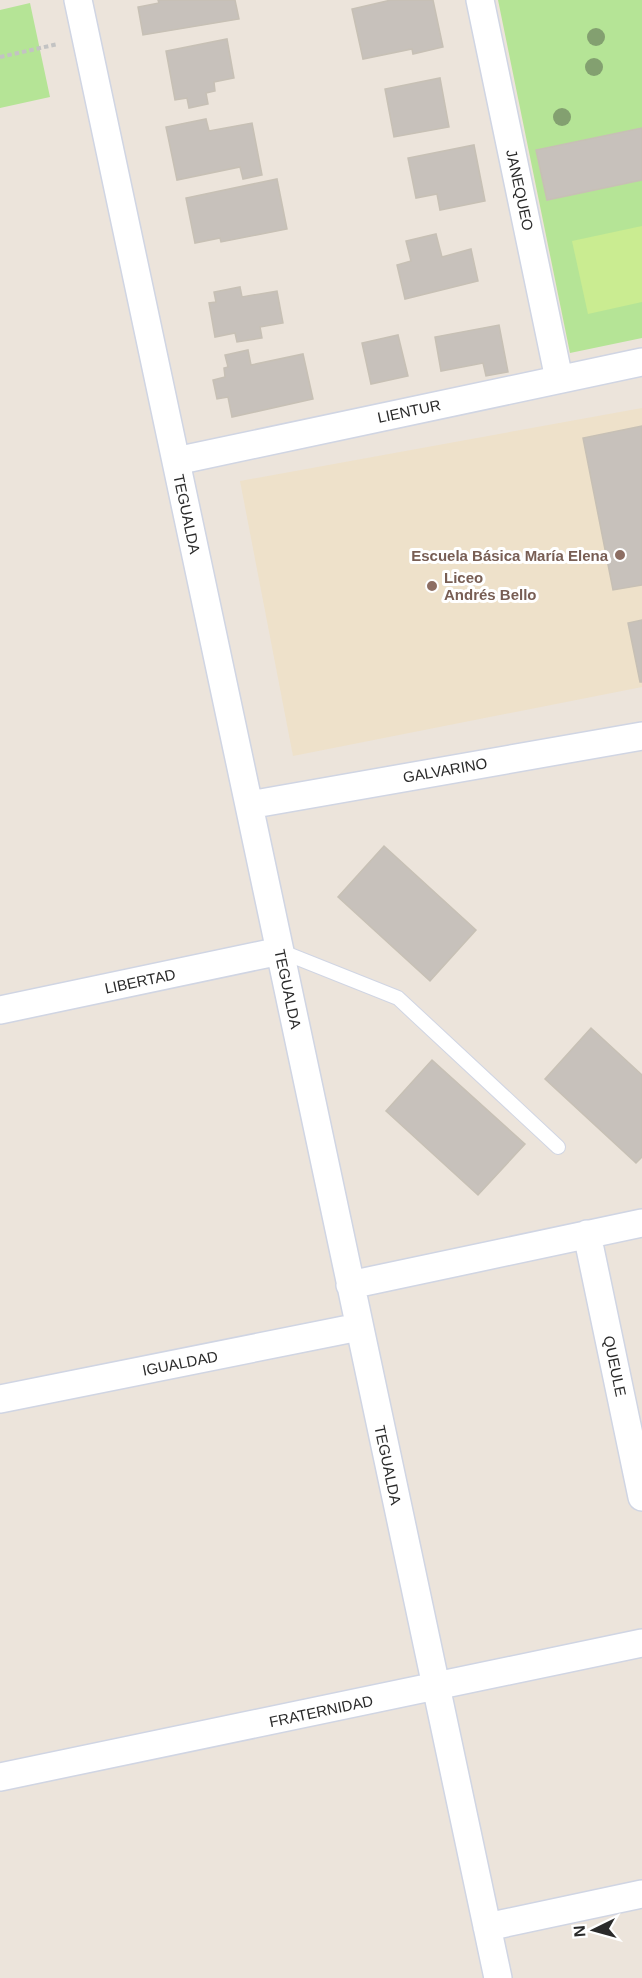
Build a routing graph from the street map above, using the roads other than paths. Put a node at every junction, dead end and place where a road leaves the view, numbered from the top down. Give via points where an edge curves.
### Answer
1 (78, 0) edge
2 (480, 0) edge
3 (642, 362) edge
4 (559, 379) junction
5 (176, 461) junction
6 (642, 736) edge
7 (249, 805) junction
8 (280, 951) junction
9 (0, 1010) edge
10 (558, 1146) dead end
11 (642, 1222) edge
12 (587, 1234) junction
13 (350, 1285) junction
14 (359, 1327) junction
15 (0, 1399) edge
16 (642, 1497) edge
17 (642, 1643) edge
18 (436, 1687) junction
19 (0, 1777) edge
20 (642, 1894) edge
21 (487, 1927) junction
22 (498, 1978) edge

1 - 5 street, TEGUALDA
2 - 4 street, JANEQUEO
3 - 4 street, LIENTUR
4 - 5 street, LIENTUR
5 - 7 street, TEGUALDA
6 - 7 street, GALVARINO
7 - 8 street, TEGUALDA
8 - 9 street, LIBERTAD
8 - 10 lane via 398,998
8 - 13 street, TEGUALDA
11 - 12 street
12 - 13 street
12 - 16 street, QUEULE
13 - 14 street, TEGUALDA
14 - 15 street, IGUALDAD
14 - 18 street, TEGUALDA
17 - 18 street, FRATERNIDAD
18 - 19 street, FRATERNIDAD
18 - 21 street, TEGUALDA
20 - 21 street
21 - 22 street, TEGUALDA

